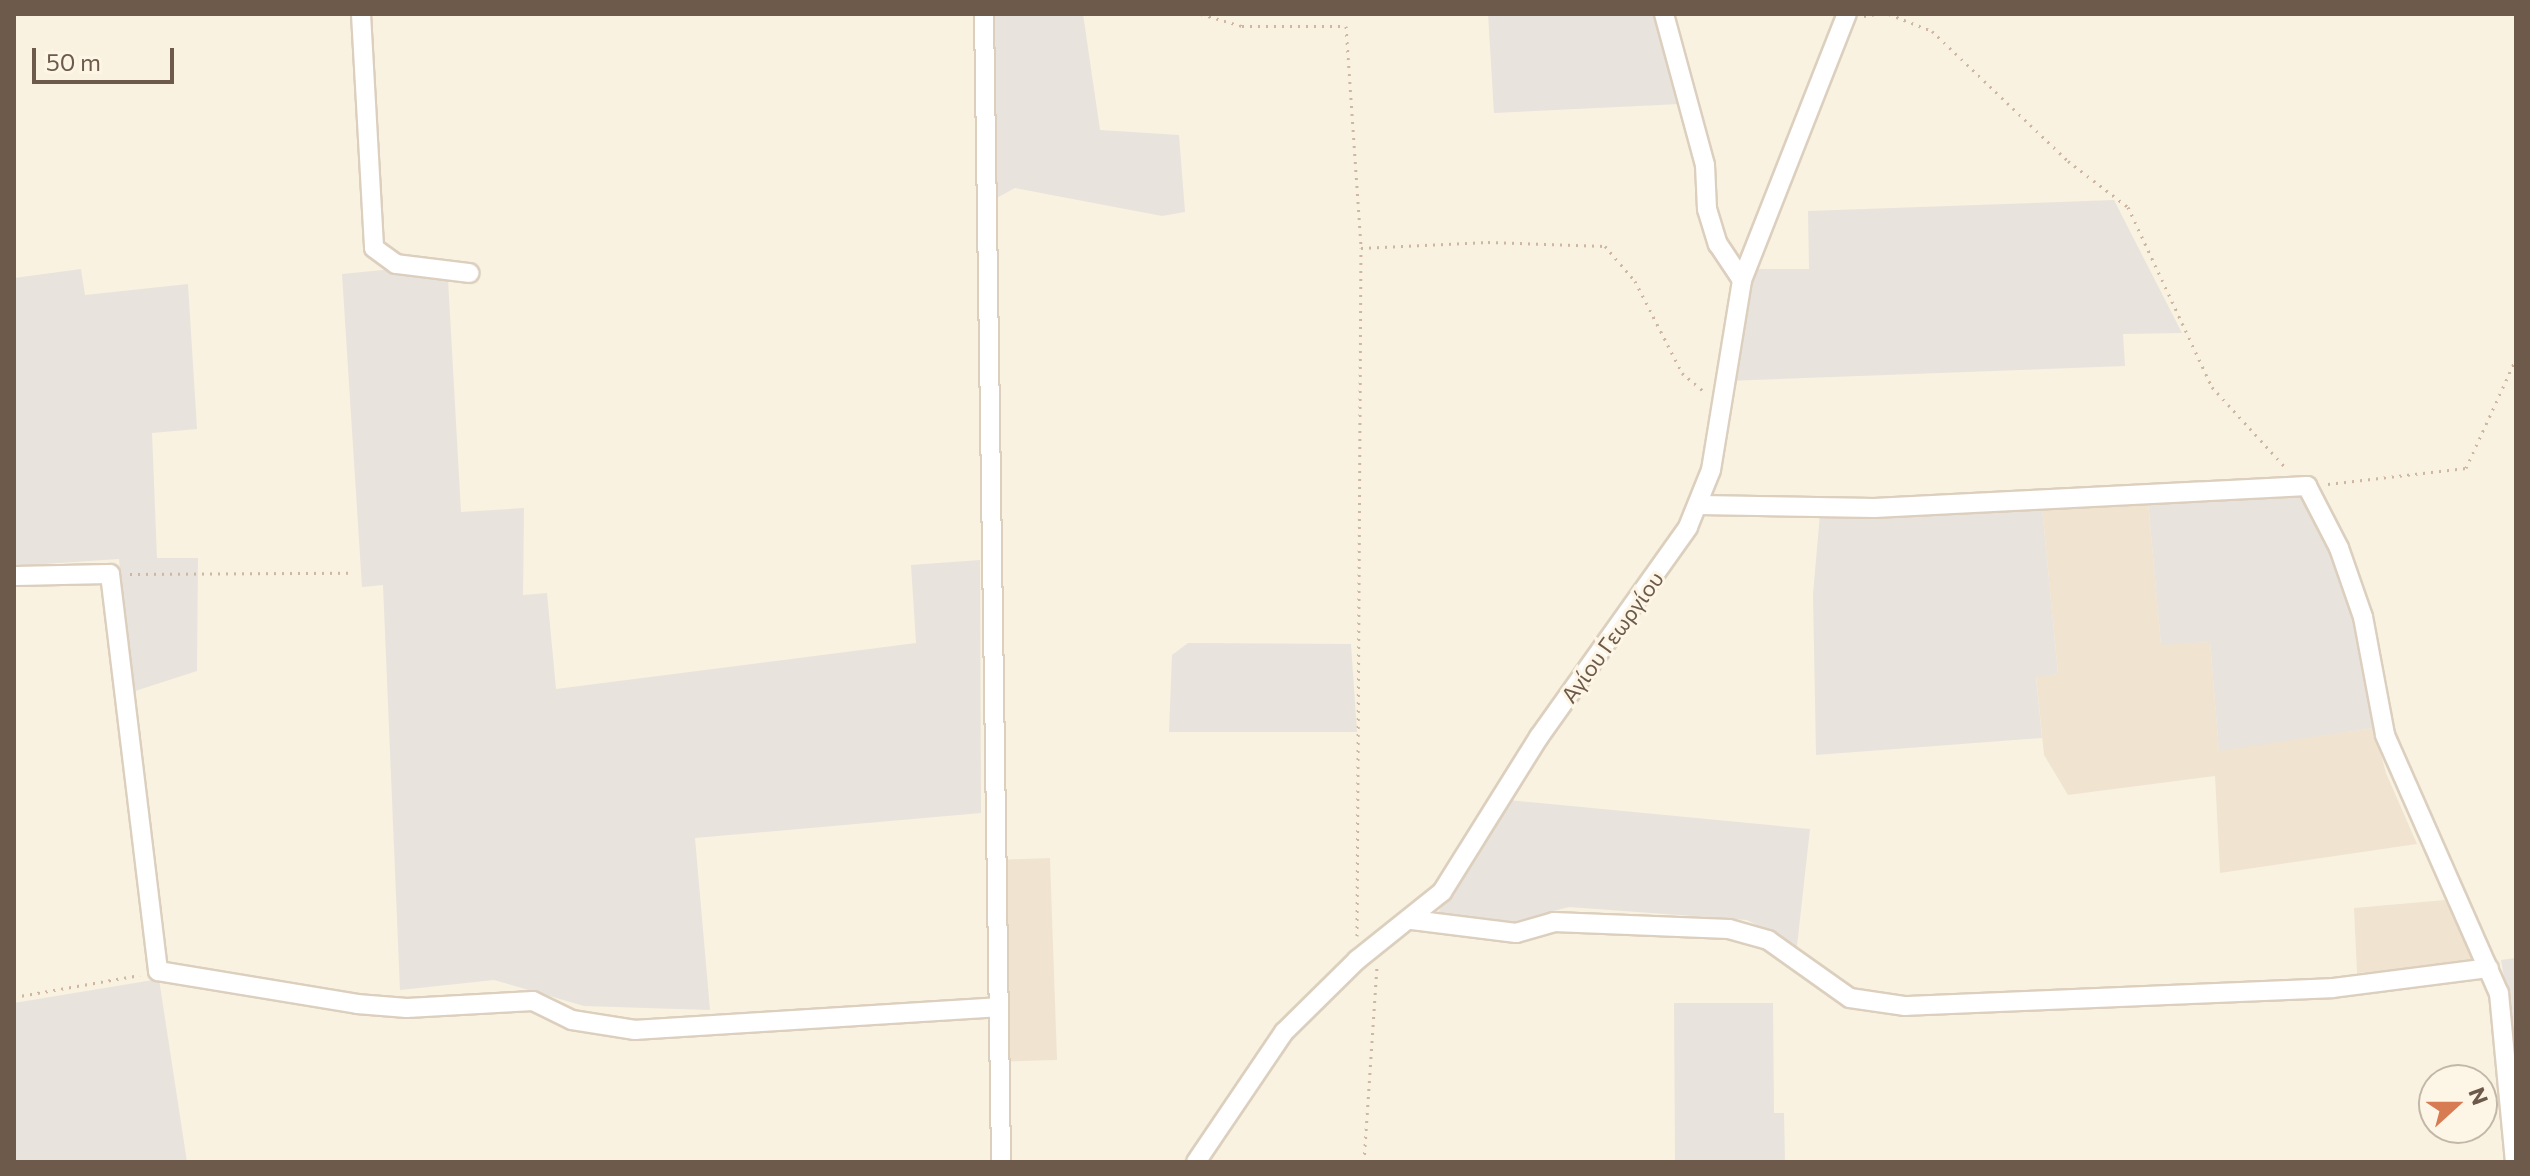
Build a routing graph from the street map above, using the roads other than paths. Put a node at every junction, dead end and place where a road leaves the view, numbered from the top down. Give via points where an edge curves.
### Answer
1 (361, 14) edge
2 (984, 14) edge
3 (1664, 14) edge
4 (1847, 14) edge
5 (469, 273) dead end
6 (1742, 280) junction
7 (1700, 505) junction
8 (14, 576) edge
9 (1412, 920) junction
10 (2489, 968) junction
11 (996, 1007) junction
12 (1001, 1162) edge
13 (1196, 1162) edge
14 (2515, 1162) edge

1 - 5 street via 374,248 396,264
2 - 11 street
3 - 6 street via 1705,165 1707,209 1718,244
4 - 6 street, Αγίου Γεωργίου
6 - 7 street, Αγίου Γεωργίου
7 - 9 street, Αγίου Γεωργίου via 1648,589 1539,737 1442,892
7 - 10 street via 1874,508 2307,486 2339,548 2363,617 2385,735
8 - 11 street via 110,574 158,971 382,1006 533,1001 572,1020 635,1030
9 - 10 street via 1516,933 1570,921 1729,929 1768,940 1850,998 1905,1006 2333,988
9 - 13 street, Αγίου Γεωργίου via 1357,960 1284,1032
10 - 14 street via 2509,1064
11 - 12 street

